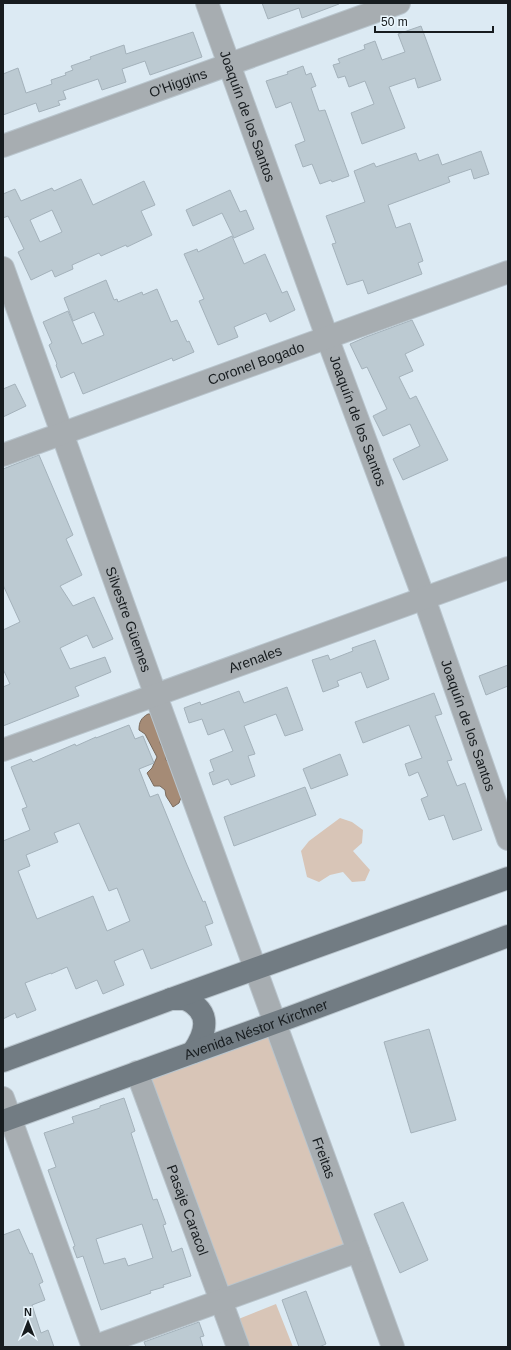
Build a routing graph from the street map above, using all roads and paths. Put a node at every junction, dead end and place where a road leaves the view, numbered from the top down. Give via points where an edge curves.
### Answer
1 (207, 3) edge
2 (399, 3) edge
3 (228, 65) junction
4 (3, 146) edge
5 (3, 268) edge
6 (508, 272) edge
7 (327, 337) junction
8 (63, 433) junction
9 (3, 455) edge
10 (508, 568) edge
11 (424, 598) junction
12 (156, 696) junction
13 (3, 750) edge
14 (508, 839) edge
15 (508, 878) edge
16 (508, 936) edge
17 (256, 969) junction
18 (171, 999) junction
19 (276, 1022) junction
20 (193, 1052) junction
21 (3, 1061) edge
22 (137, 1072) junction
23 (3, 1098) edge
24 (7, 1119) edge
25 (358, 1251) junction
26 (221, 1300) junction
27 (93, 1347) edge
28 (238, 1347) edge
29 (393, 1347) edge

1 - 3 street, Joaquín de los Santos
2 - 3 street, O'Higgins
3 - 4 street, O'Higgins
3 - 7 street, Joaquín de los Santos
5 - 8 street, Silvestre Güemes
6 - 7 street, Coronel Bogado
7 - 8 street, Coronel Bogado
7 - 11 street, Joaquín de los Santos
8 - 9 street, Coronel Bogado
8 - 12 street, Silvestre Güemes
10 - 11 street, Arenales
11 - 12 street, Arenales
11 - 14 street, Joaquín de los Santos
12 - 13 street, Arenales
12 - 17 street, Silvestre Güemes
15 - 17 main road
16 - 19 main road, Avenida Néstor Kirchner
17 - 18 main road
17 - 19 street, Freitas
18 - 20 main road via 192,1002 204,1019 200,1041
18 - 21 main road
19 - 20 main road, Avenida Néstor Kirchner
19 - 25 street, Freitas
20 - 22 main road, Avenida Néstor Kirchner
22 - 24 main road, Avenida Néstor Kirchner
22 - 26 street, Pasaje Caracol
23 - 24 street
24 - 27 street
25 - 26 street
25 - 29 street, Freitas
26 - 27 street
26 - 28 street, Pasaje Caracol

